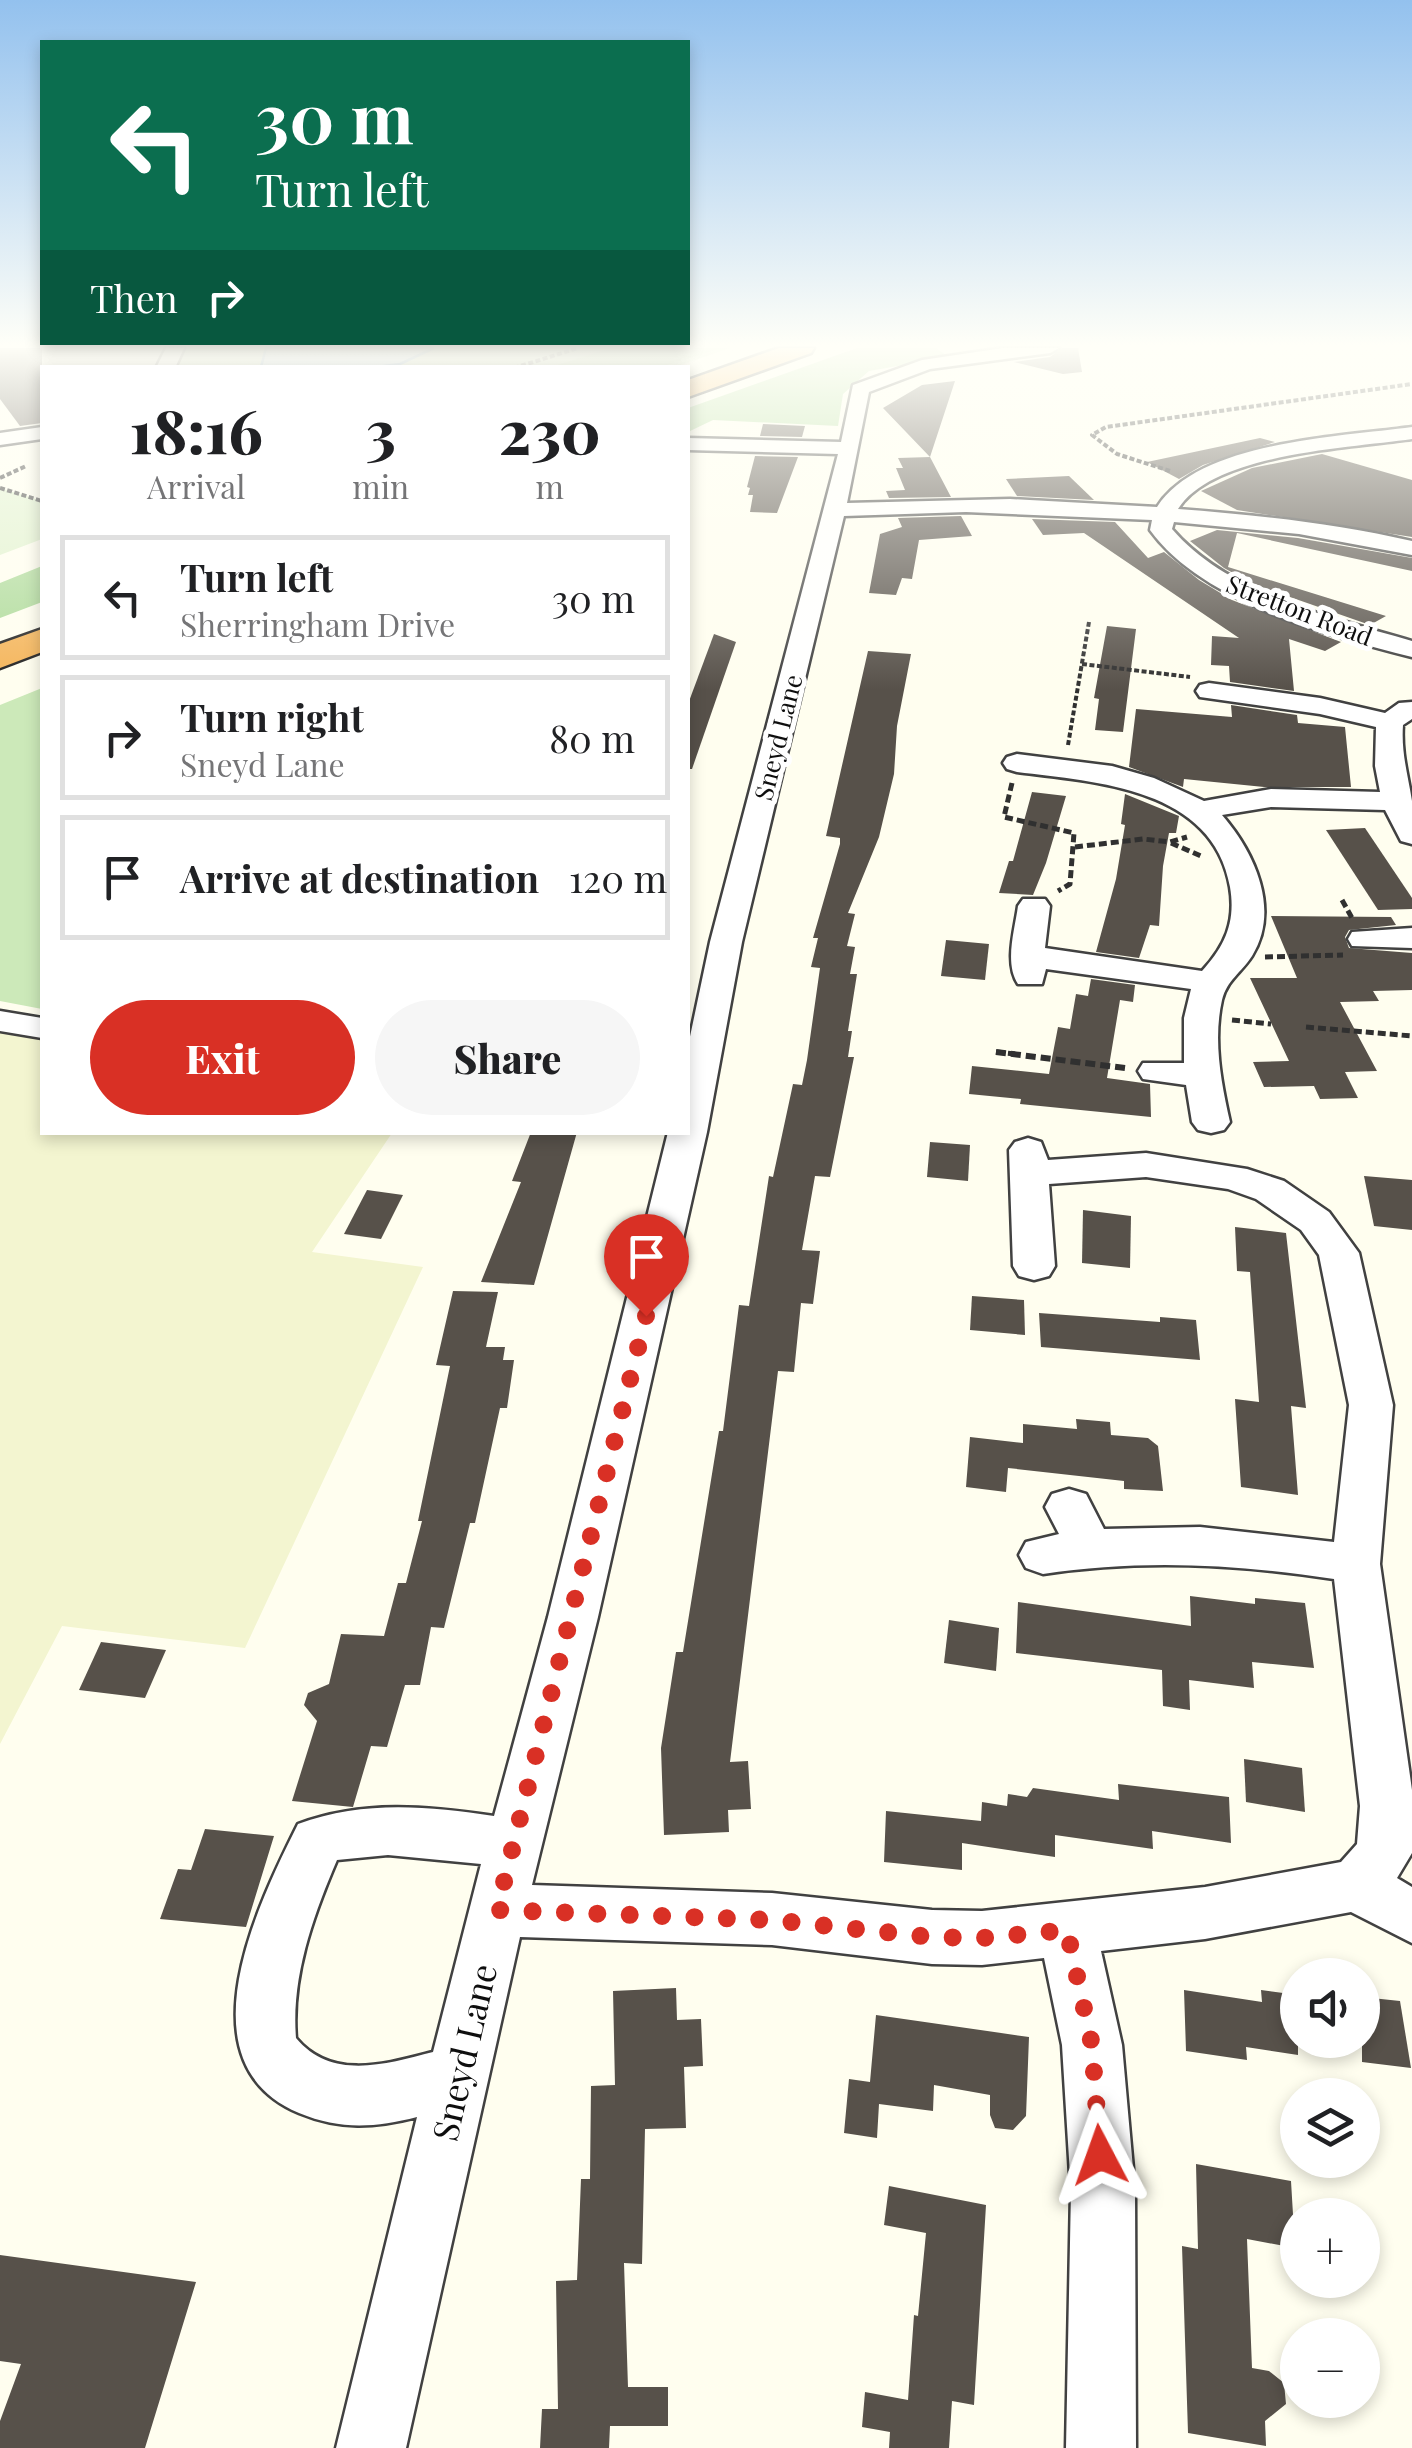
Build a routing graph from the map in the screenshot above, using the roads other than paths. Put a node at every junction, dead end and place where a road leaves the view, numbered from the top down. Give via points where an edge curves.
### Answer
1 (846, 462) edge
2 (1246, 462) edge
3 (834, 510) junction
4 (1163, 514) junction
5 (1412, 548) edge
6 (40, 618) edge
7 (0, 634) edge
8 (40, 641) edge
9 (1412, 650) edge
10 (0, 657) edge
11 (1208, 688) road end
12 (1401, 714) edge
13 (1017, 762) road end
14 (1393, 801) junction
15 (1210, 819) junction
16 (1412, 835) edge
17 (1034, 906) road end
18 (1412, 938) edge
19 (1364, 939) road end
20 (1222, 970) junction
21 (0, 1021) edge
22 (40, 1028) edge
23 (1156, 1071) road end
24 (1200, 1075) junction
25 (690, 1089) edge
26 (1211, 1122) dead end
27 (679, 1135) edge
28 (1034, 1266) dead end
29 (1067, 1536) dead end
30 (1356, 1564) junction
31 (513, 1844) junction
32 (1357, 1885) junction
33 (497, 1910) junction
34 (1412, 1917) edge
35 (1067, 1930) junction
36 (458, 2076) junction
37 (371, 2448) edge
38 (1101, 2448) edge

1 - 3 street, Sneyd Lane
2 - 4 street via 1196,479
3 - 4 street via 1000,503
3 - 25 street, Sneyd Lane
4 - 5 street via 1281,524
4 - 9 street, Stretton Road via 1163,535 1215,576 1275,604
6 - 7 highway
8 - 10 highway
11 - 12 street
12 - 14 street via 1387,747
13 - 15 street via 1065,759 1144,784
14 - 15 street via 1271,798
14 - 16 street
15 - 20 street via 1241,861 1248,900 1240,949
17 - 20 street via 1029,967
18 - 19 street
20 - 24 street via 1203,1018
21 - 22 street
23 - 24 street
24 - 26 street
27 - 31 street, Sneyd Lane via 573,1617
28 - 30 street via 1028,1160 1146,1165 1233,1178 1270,1190 1316,1221 1339,1253 1371,1404
29 - 30 street via 1212,1544
30 - 32 street via 1387,1806 1384,1853
31 - 33 street, Sneyd Lane
31 - 36 street via 382,1832 318,1841 302,1871 268,1984 266,2044 288,2075 310,2086 370,2095
32 - 34 street
32 - 35 street
33 - 35 street via 772,1920 932,1937
33 - 36 street, Sneyd Lane
35 - 38 street via 1092,2045 1103,2191
36 - 37 street, Sneyd Lane

